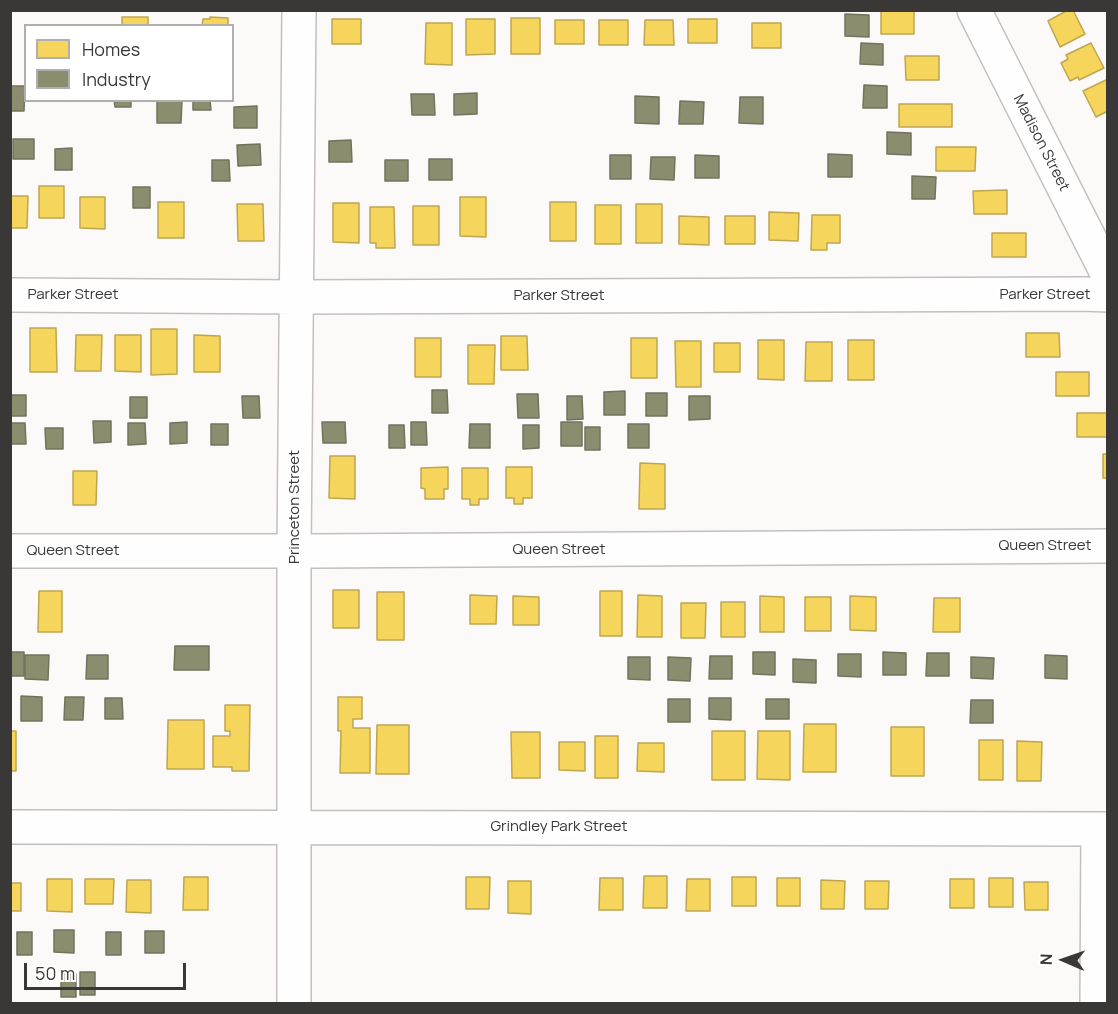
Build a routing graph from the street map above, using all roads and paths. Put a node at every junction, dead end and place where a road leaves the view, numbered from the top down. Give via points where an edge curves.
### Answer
1 (299, 10) edge
2 (974, 10) edge
3 (1107, 275) edge
4 (10, 295) edge
5 (1107, 296) edge
6 (297, 297) junction
7 (1107, 546) edge
8 (10, 551) edge
9 (294, 551) junction
10 (10, 827) edge
11 (294, 827) junction
12 (1103, 829) edge
13 (294, 1004) edge
14 (1097, 1004) edge

1 - 6 street, Princeton Street
2 - 3 street, Madison Street
4 - 6 street, Parker Street
5 - 6 street, Parker Street
6 - 9 street, Princeton Street
7 - 9 street, Queen Street
8 - 9 street, Queen Street
9 - 11 street, Princeton Street
10 - 11 street, Grindley Park Street
11 - 12 street, Grindley Park Street
11 - 13 street, Princeton Street
12 - 14 street

